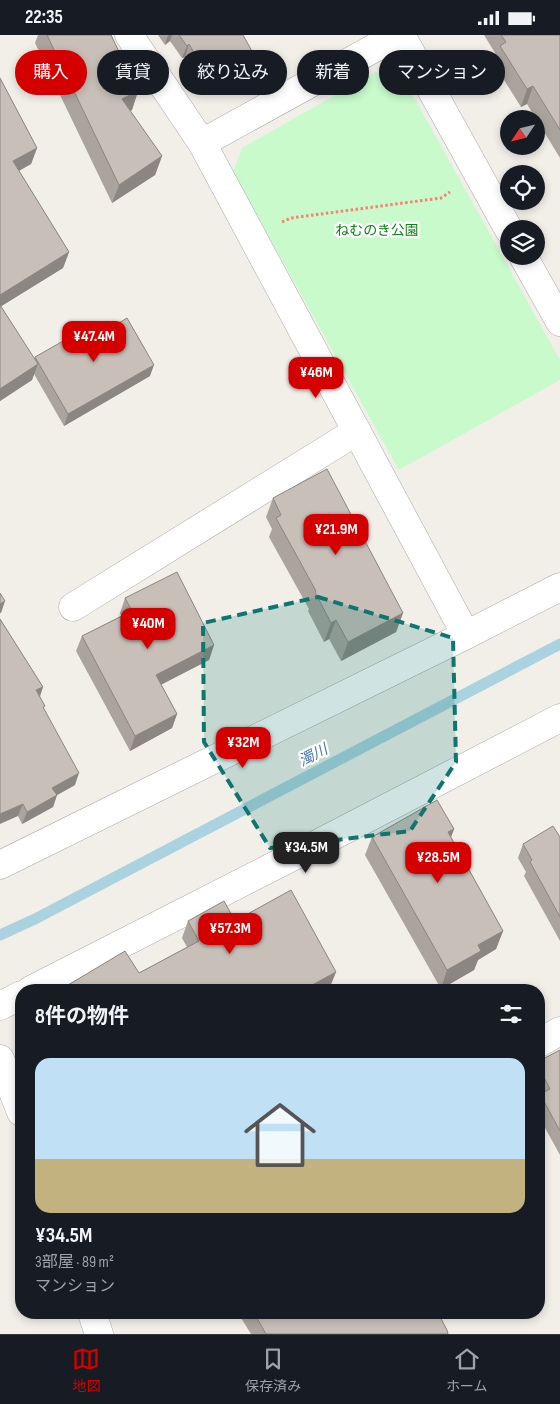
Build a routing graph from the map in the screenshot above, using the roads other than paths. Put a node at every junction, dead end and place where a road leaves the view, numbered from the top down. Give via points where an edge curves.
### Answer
1 (129, 35) edge
2 (399, 35) edge
3 (202, 143) junction
4 (503, 220) edge
5 (528, 265) edge
6 (560, 322) edge
7 (357, 431) junction
8 (560, 587) edge
9 (74, 607) dead end
10 (466, 635) junction
11 (560, 718) edge
12 (0, 865) edge
13 (43, 984) edge
14 (15, 998) edge
15 (0, 1006) edge
16 (560, 1031) edge
17 (545, 1040) edge
18 (0, 1059) edge
19 (15, 1097) edge
20 (94, 1319) edge
21 (99, 1334) edge

1 - 3 street
2 - 3 street
2 - 4 street
3 - 7 street
5 - 6 street
7 - 9 street
7 - 10 street
8 - 10 street
10 - 12 street
11 - 13 street
14 - 15 street
16 - 17 street
18 - 19 street
20 - 21 street

